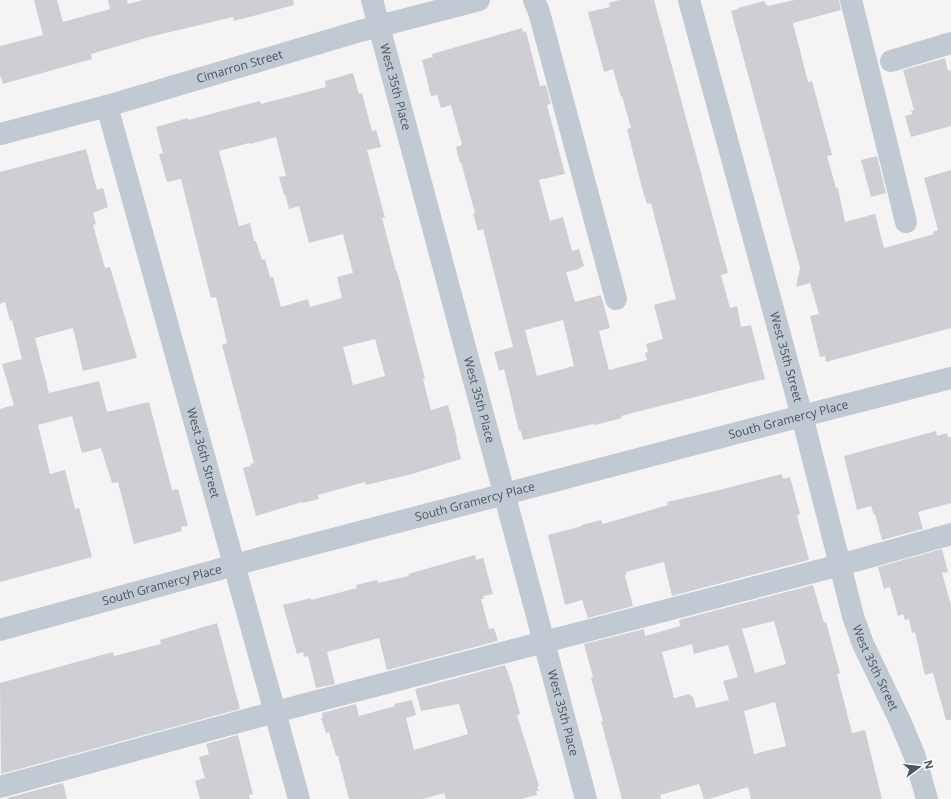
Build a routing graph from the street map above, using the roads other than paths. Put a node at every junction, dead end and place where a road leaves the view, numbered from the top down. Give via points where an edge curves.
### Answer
1 (372, 0) edge
2 (479, 0) edge
3 (534, 0) edge
4 (690, 0) edge
5 (851, 0) edge
6 (378, 26) junction
7 (951, 42) edge
8 (890, 62) dead end
9 (107, 106) junction
10 (0, 134) edge
11 (906, 222) dead end
12 (616, 299) dead end
13 (951, 378) edge
14 (802, 416) junction
15 (504, 495) junction
16 (951, 534) edge
17 (840, 564) junction
18 (235, 565) junction
19 (0, 630) edge
20 (544, 641) junction
21 (276, 712) junction
22 (0, 786) edge
23 (299, 799) edge
24 (586, 799) edge
25 (927, 799) edge

1 - 6 street, West 35th Place
2 - 6 street, Cimarron Street
3 - 12 street
4 - 14 street, West 35th Street
5 - 11 street
6 - 9 street, Cimarron Street
6 - 15 street, West 35th Place
7 - 8 street
9 - 10 street, Cimarron Street
9 - 18 street, West 36th Street
13 - 14 street, South Gramercy Place
14 - 15 street, South Gramercy Place
14 - 17 street, West 35th Street
15 - 18 street, South Gramercy Place
15 - 20 street, West 35th Place
16 - 17 street
17 - 20 street
17 - 25 street, West 35th Street via 853,616 912,750
18 - 19 street, South Gramercy Place
18 - 21 street, West 36th Street
20 - 21 street
20 - 24 street, West 35th Place
21 - 22 street
21 - 23 street, West 36th Street

